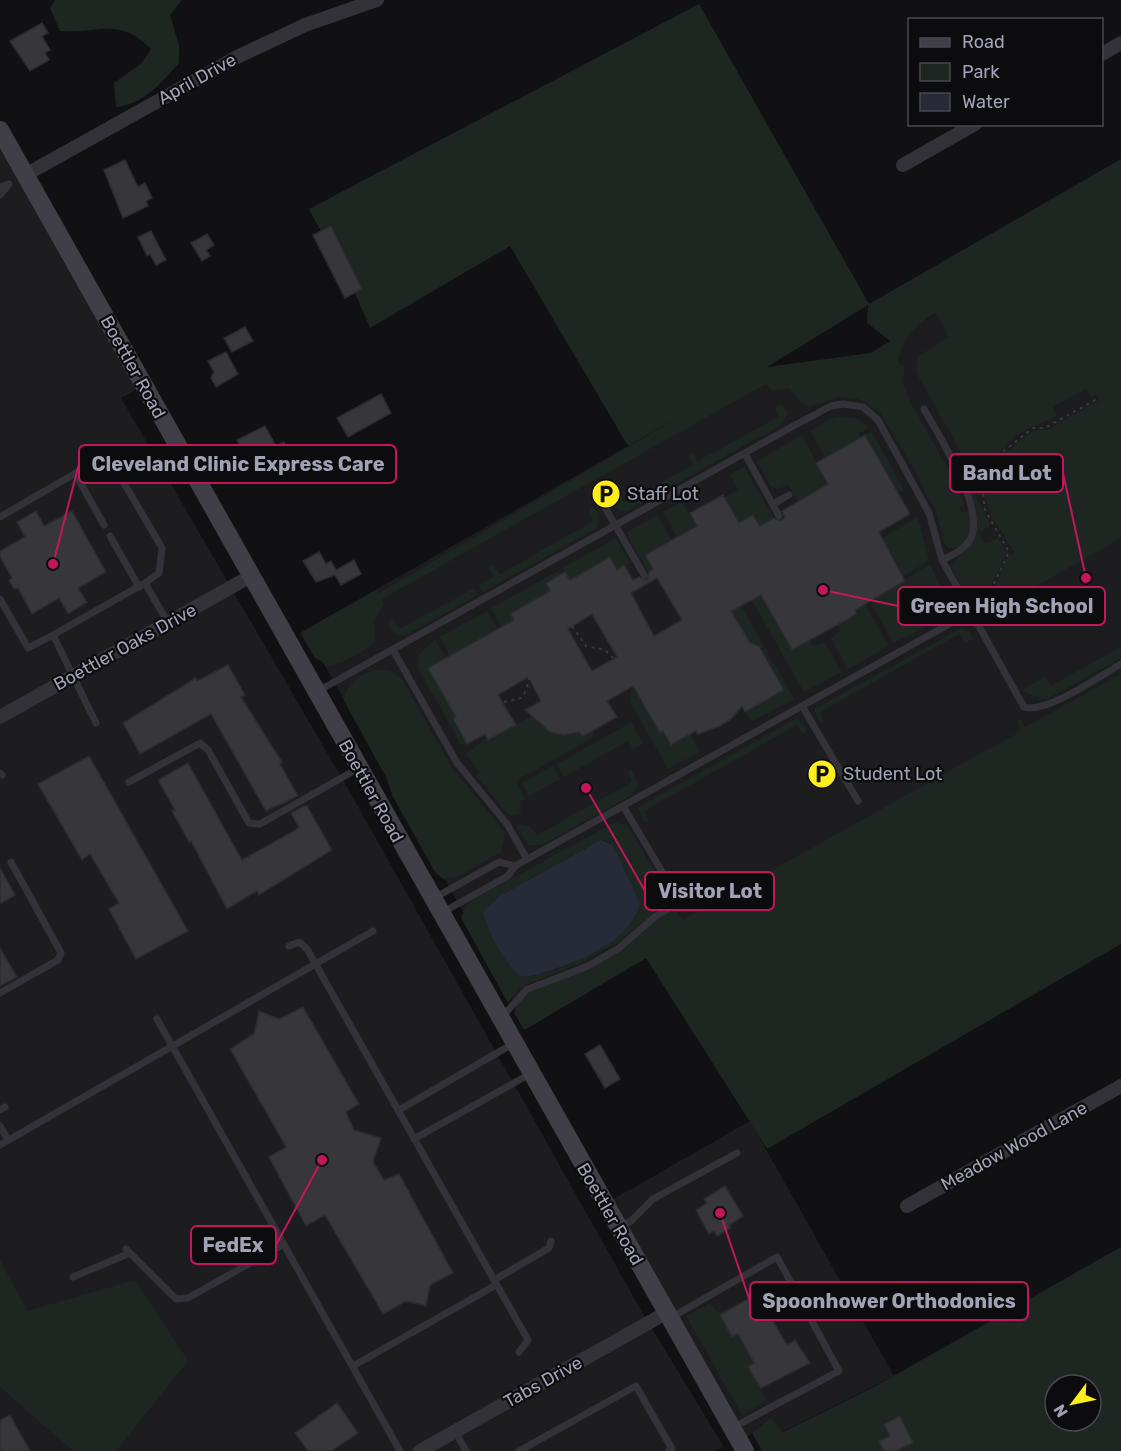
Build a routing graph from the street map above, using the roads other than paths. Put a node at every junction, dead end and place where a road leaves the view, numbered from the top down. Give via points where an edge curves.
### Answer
1 (377, 0) edge
2 (1121, 43) edge
3 (1103, 53) edge
4 (971, 126) edge
5 (0, 130) edge
6 (903, 165) dead end
7 (25, 175) junction
8 (9, 184) junction
9 (0, 187) edge
10 (0, 195) edge
11 (924, 409) dead end
12 (745, 454) junction
13 (75, 474) junction
14 (789, 495) dead end
15 (599, 497) dead end
16 (773, 504) junction
17 (779, 516) dead end
18 (0, 517) edge
19 (104, 525) dead end
20 (617, 526) junction
21 (110, 536) dead end
22 (942, 560) junction
23 (644, 574) dead end
24 (251, 576) junction
25 (142, 585) junction
26 (0, 599) edge
27 (969, 613) junction
28 (168, 622) junction
29 (52, 635) junction
30 (393, 650) junction
31 (1121, 664) edge
32 (71, 677) junction
33 (316, 692) junction
34 (802, 706) junction
35 (0, 717) edge
36 (96, 723) dead end
37 (359, 768) junction
38 (129, 782) dead end
39 (858, 801) dead end
40 (623, 807) junction
41 (527, 859) junction
42 (11, 862) dead end
43 (515, 866) junction
44 (436, 906) junction
45 (373, 931) dead end
46 (289, 946) dead end
47 (315, 963) junction
48 (0, 993) edge
49 (157, 1019) dead end
50 (500, 1019) junction
51 (514, 1043) junction
52 (172, 1046) junction
53 (531, 1074) junction
54 (1121, 1086) edge
55 (399, 1110) junction
56 (0, 1126) edge
57 (414, 1139) junction
58 (8, 1140) junction
59 (0, 1144) edge
60 (737, 1153) dead end
61 (907, 1206) dead end
62 (618, 1227) junction
63 (550, 1241) dead end
64 (284, 1244) junction
65 (73, 1277) dead end
66 (495, 1282) junction
67 (668, 1316) junction
68 (519, 1352) dead end
69 (353, 1366) junction
70 (732, 1428) junction
71 (455, 1431) junction
72 (400, 1451) edge
73 (420, 1451) edge
74 (466, 1451) edge
75 (519, 1451) edge
76 (669, 1451) edge
77 (745, 1451) edge

1 - 7 street, April Drive via 305,25 237,57
2 - 3 street
4 - 6 street
5 - 7 street, Boettler Road
7 - 8 lane
7 - 24 street, Boettler Road
8 - 9 lane
8 - 10 lane
11 - 22 lane via 960,473 974,522 971,538
12 - 16 lane
12 - 20 lane
12 - 22 lane via 831,406 863,407 879,420 909,474 929,513
13 - 18 lane
13 - 19 lane
13 - 25 lane via 100,459 110,459 162,548 159,573
14 - 16 lane
15 - 20 lane
16 - 17 lane
20 - 23 lane
20 - 30 lane
21 - 25 lane
22 - 27 lane
24 - 28 street, Boettler Oaks Drive
24 - 33 street, Boettler Road
25 - 28 lane
25 - 29 lane
26 - 29 lane via 28,648
27 - 31 lane via 1016,697 1031,710 1050,704
27 - 34 lane
28 - 32 street, Boettler Oaks Drive
29 - 32 lane
30 - 33 lane
30 - 41 lane via 457,763 507,824
32 - 35 street, Boettler Oaks Drive
32 - 36 lane
33 - 37 street, Boettler Road
34 - 39 lane
34 - 40 lane
37 - 38 lane via 260,824 249,823 208,750 200,743
37 - 44 street, Boettler Road
40 - 41 lane
40 - 50 lane via 680,902 656,916 619,948 526,990
41 - 43 lane
42 - 48 lane via 61,953 58,960
43 - 44 lane via 508,876
43 - 44 lane via 499,862
44 - 50 street, Boettler Road
45 - 47 lane
46 - 47 lane via 299,942
47 - 52 lane
47 - 55 lane
49 - 52 lane
50 - 51 street, Boettler Road
51 - 53 street, Boettler Road
51 - 55 lane
52 - 58 lane
52 - 64 lane
53 - 57 lane
53 - 62 street, Boettler Road
54 - 61 street, Meadow Wood Lane
55 - 57 lane
56 - 58 lane
57 - 66 lane
58 - 59 lane
60 - 62 lane via 653,1199 631,1221
62 - 67 street, Boettler Road
63 - 66 lane via 549,1248
64 - 65 lane via 188,1298 176,1299 128,1251
64 - 69 lane
66 - 68 lane via 528,1340
66 - 69 lane
67 - 70 street, Boettler Road
67 - 70 lane via 777,1257 839,1371
67 - 71 street, Tabs Drive
69 - 72 lane
70 - 77 street, Boettler Road
71 - 73 street, Tabs Drive
71 - 74 lane
75 - 76 lane via 636,1386 672,1449

